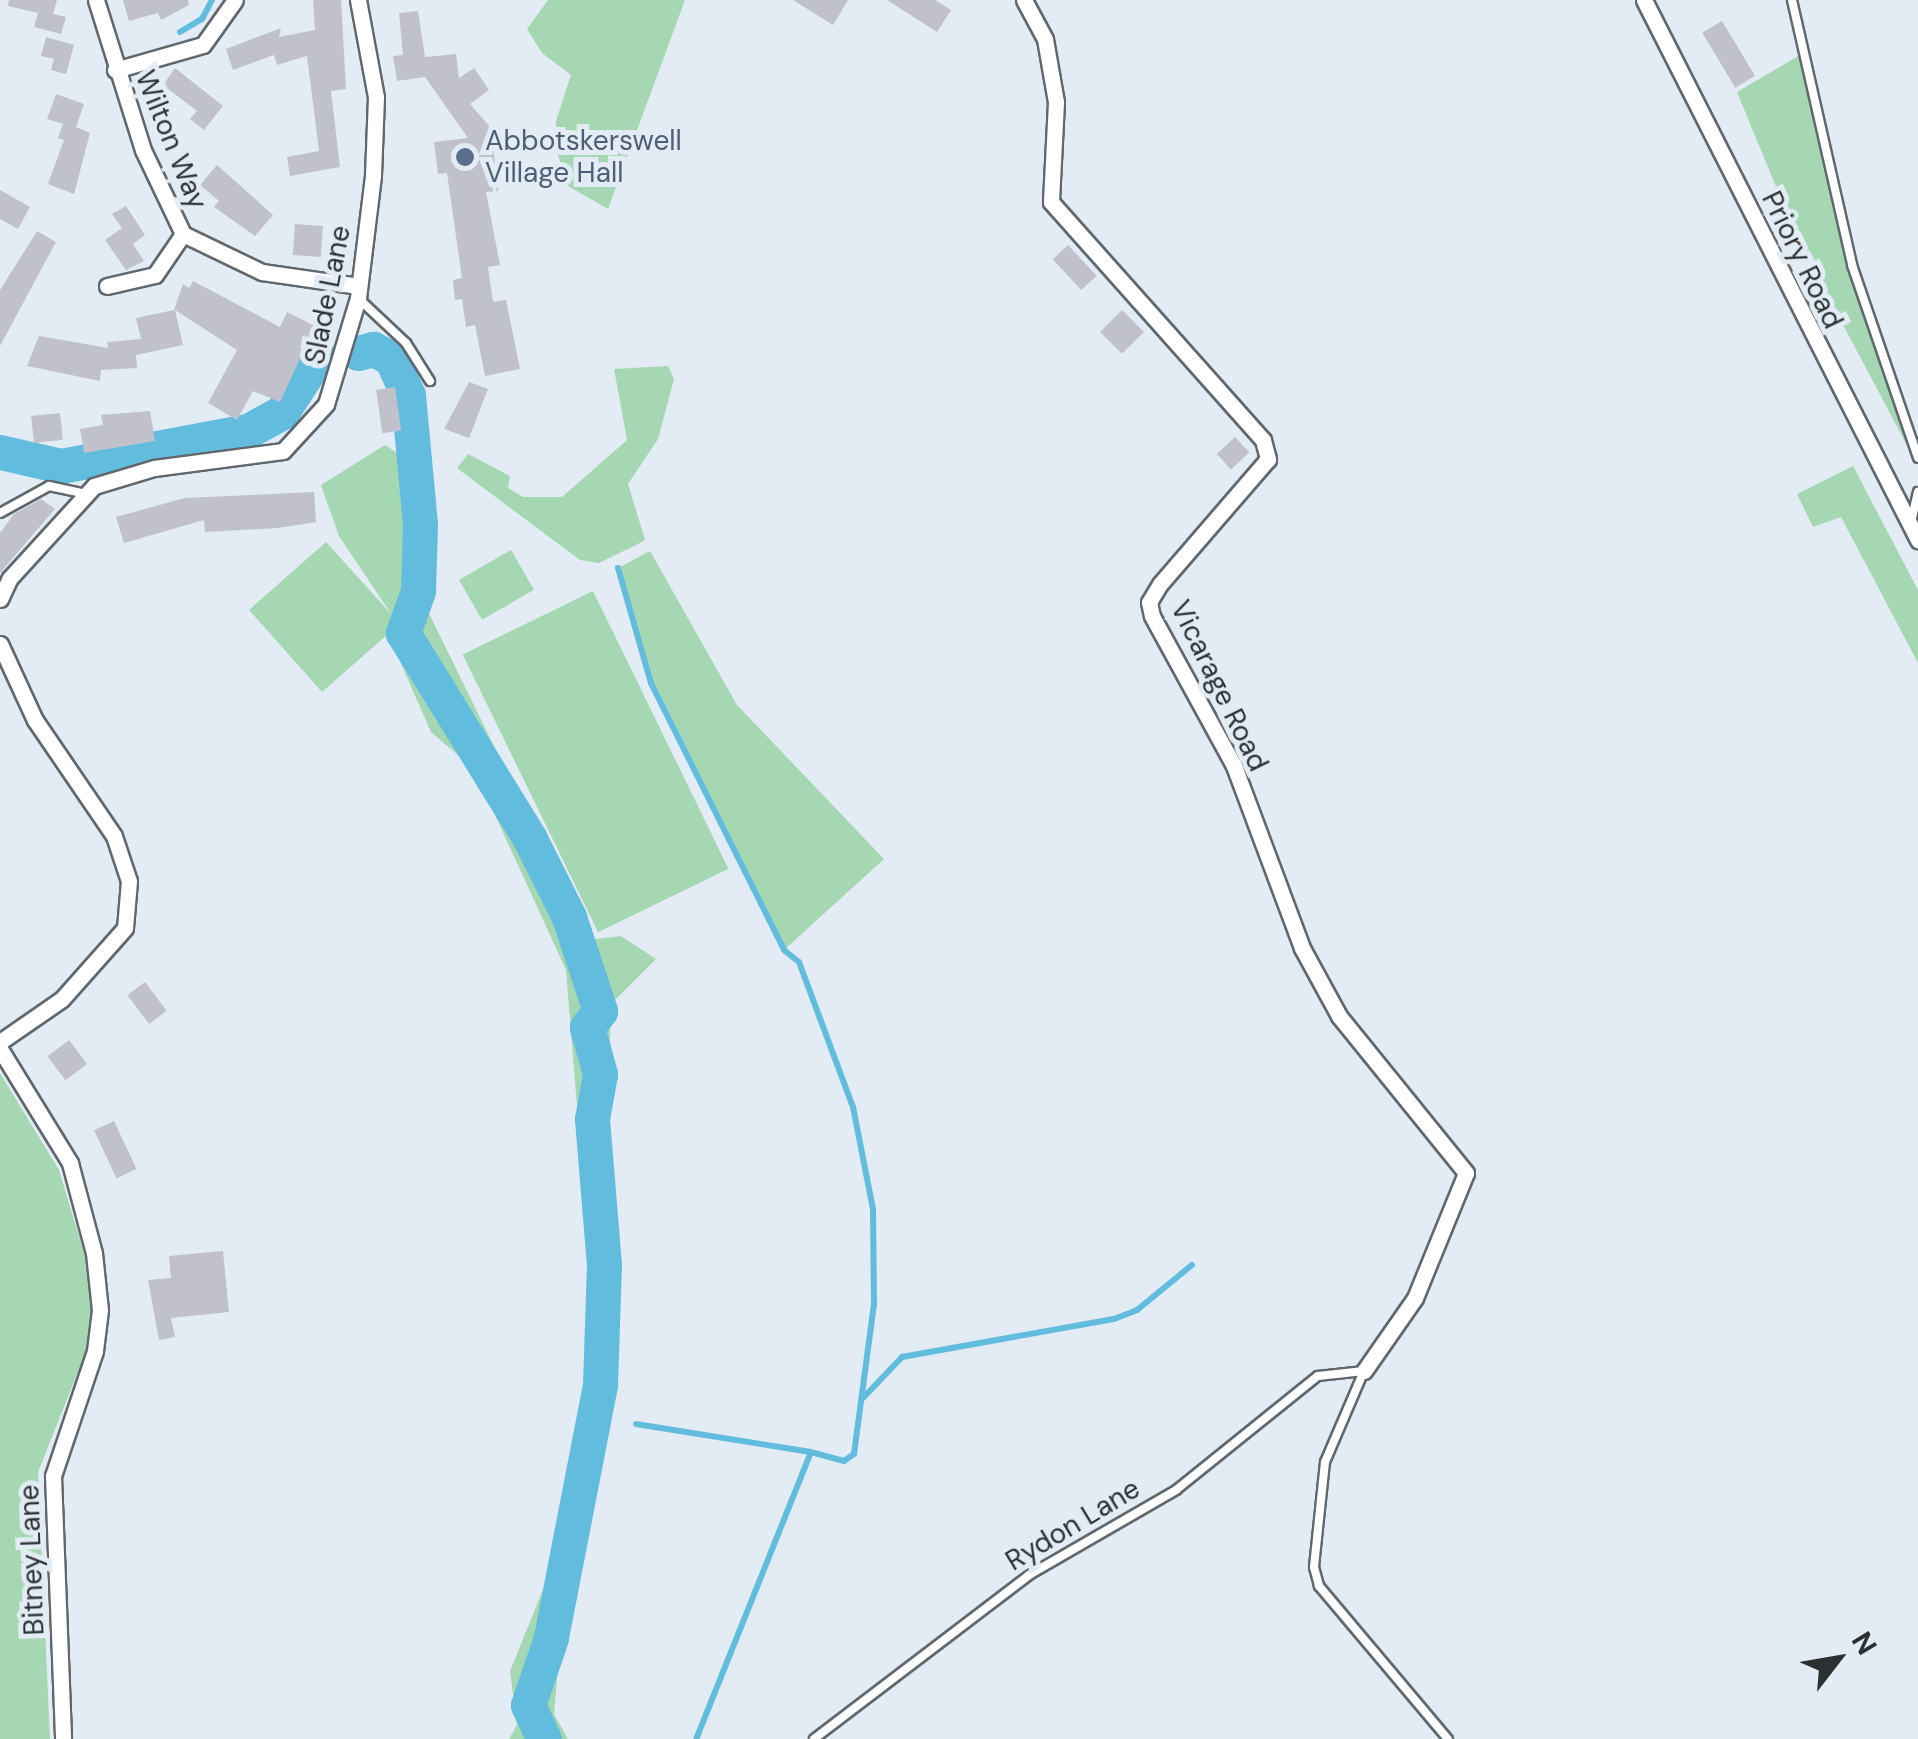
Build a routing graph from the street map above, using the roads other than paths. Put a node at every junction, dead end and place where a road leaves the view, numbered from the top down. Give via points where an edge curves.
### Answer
1 (96, 0) edge
2 (235, 0) edge
3 (358, 0) edge
4 (1024, 0) edge
5 (1644, 0) edge
6 (1792, 0) edge
7 (116, 70) junction
8 (183, 234) junction
9 (107, 286) dead end
10 (359, 292) junction
11 (430, 380) dead end
12 (1918, 458) edge
13 (91, 490) junction
14 (1918, 492) edge
15 (0, 513) edge
16 (1914, 533) edge
17 (0, 598) edge
18 (0, 644) edge
19 (0, 1046) edge
20 (1364, 1372) junction
21 (64, 1739) edge
22 (814, 1739) edge
23 (1448, 1739) edge

1 - 7 street, Wilton Way
2 - 7 street via 203,45
3 - 10 street, Slade Lane via 376,114
4 - 20 street, Vicarage Road via 1044,39 1056,102 1051,202 1263,440 1268,459 1160,584 1149,602 1152,616 1234,766 1302,948 1339,1016 1466,1173 1415,1298
5 - 16 street, Priory Road
6 - 12 lane via 1852,265
7 - 8 street, Wilton Way
8 - 9 street via 155,275
8 - 10 street, Wilton Way via 262,272
10 - 11 lane
10 - 13 street, Slade Lane via 336,387 282,451 154,468
13 - 15 lane via 49,486
13 - 17 street via 10,578
14 - 16 lane
18 - 19 street via 34,720 114,836 129,894 125,928 94,965
19 - 21 street, Bitney Lane via 70,1163 94,1253 100,1310 95,1351 53,1476
20 - 22 lane, Rydon Lane via 1318,1376 1176,1490 1029,1576
20 - 23 lane via 1325,1462 1314,1567 1319,1586

